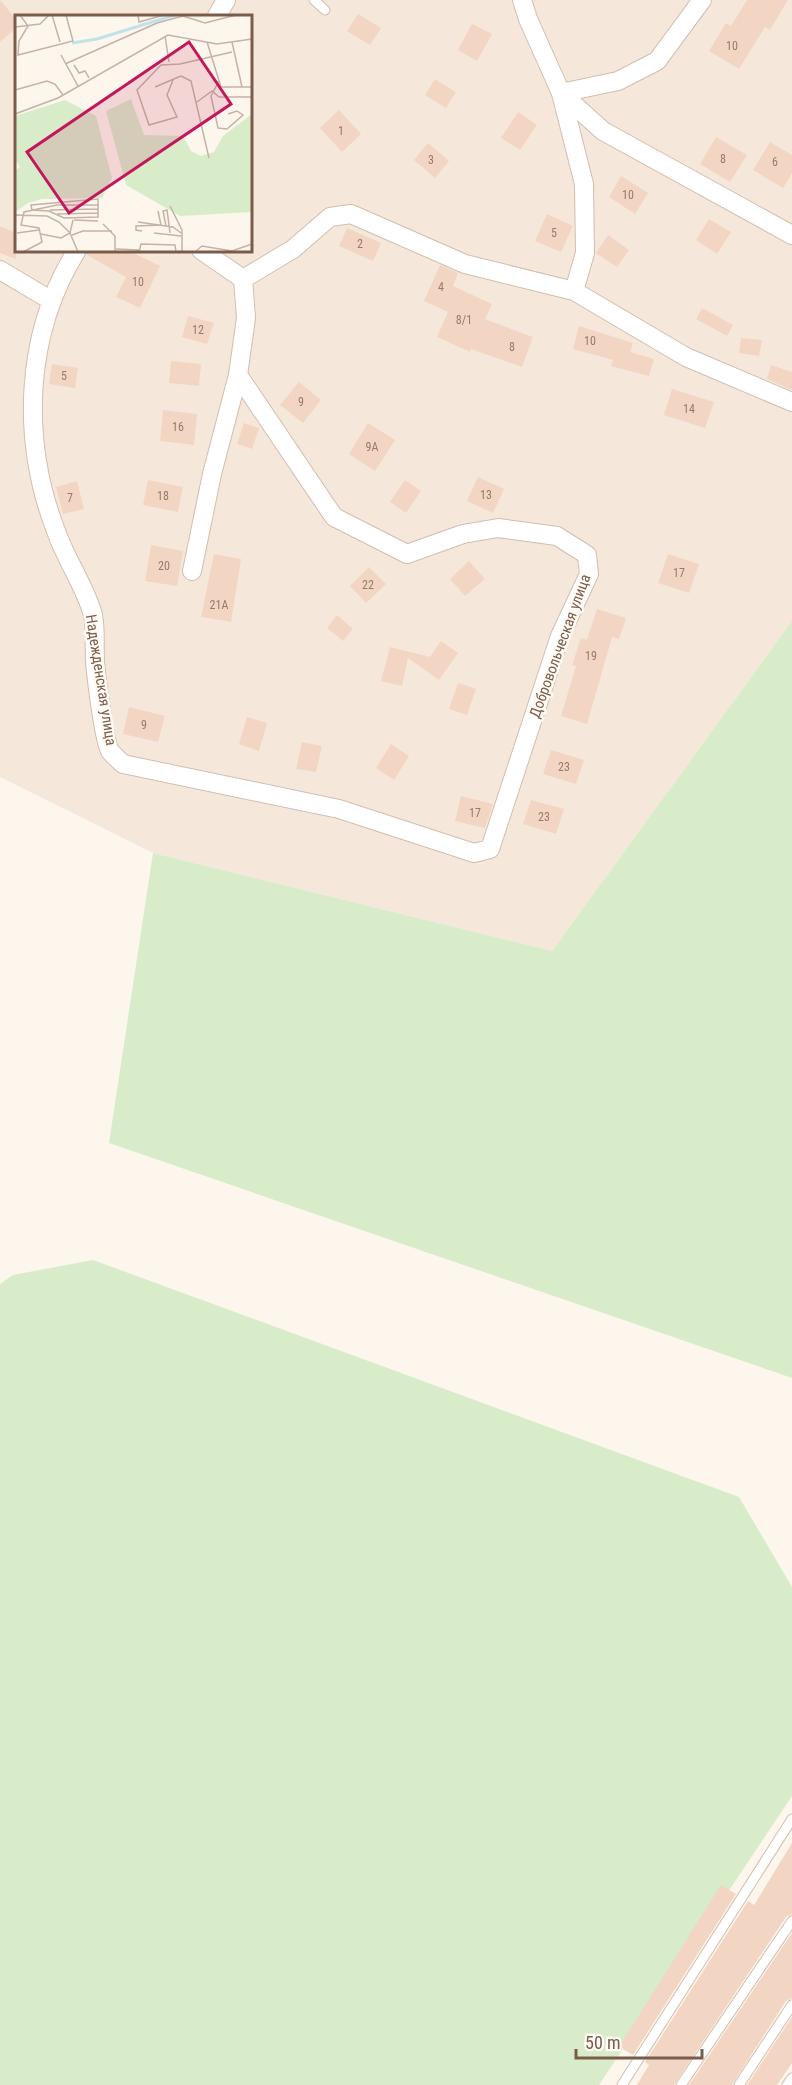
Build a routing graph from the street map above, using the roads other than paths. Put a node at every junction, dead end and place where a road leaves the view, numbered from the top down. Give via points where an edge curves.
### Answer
1 (226, 0) edge
2 (314, 0) edge
3 (522, 0) edge
4 (702, 0) edge
5 (325, 10) dead end
6 (218, 15) edge
7 (561, 93) junction
8 (792, 235) edge
9 (76, 252) edge
10 (204, 252) edge
11 (0, 270) edge
12 (243, 279) junction
13 (574, 291) junction
14 (52, 301) junction
15 (238, 375) junction
16 (792, 402) edge
17 (192, 572) dead end
18 (490, 849) joint
19 (792, 1819) edge
20 (792, 1921) edge
21 (792, 2006) edge
22 (792, 2078) edge
23 (622, 2085) edge
24 (681, 2085) edge
25 (740, 2085) edge
26 (787, 2085) edge

1 - 6 street
2 - 5 lane
3 - 7 street
4 - 7 street via 657,62 618,81
7 - 8 street via 603,131
7 - 13 street via 584,184 585,253
9 - 14 street, Надежденская улица
10 - 12 street
11 - 14 street
12 - 13 street via 292,249 330,217 351,214 465,264
12 - 15 street via 246,318
13 - 16 street via 686,357
14 - 18 street, Надежденская улица via 39,342 32,384 35,458 44,500 93,616 95,663 109,750 123,764 339,809 474,853
15 - 17 street
15 - 18 street, Добровольческая улица via 334,517 407,554 463,534 498,528 557,536 587,555 589,574 560,636
19 - 23 lane
20 - 24 lane
21 - 25 lane
22 - 26 lane

